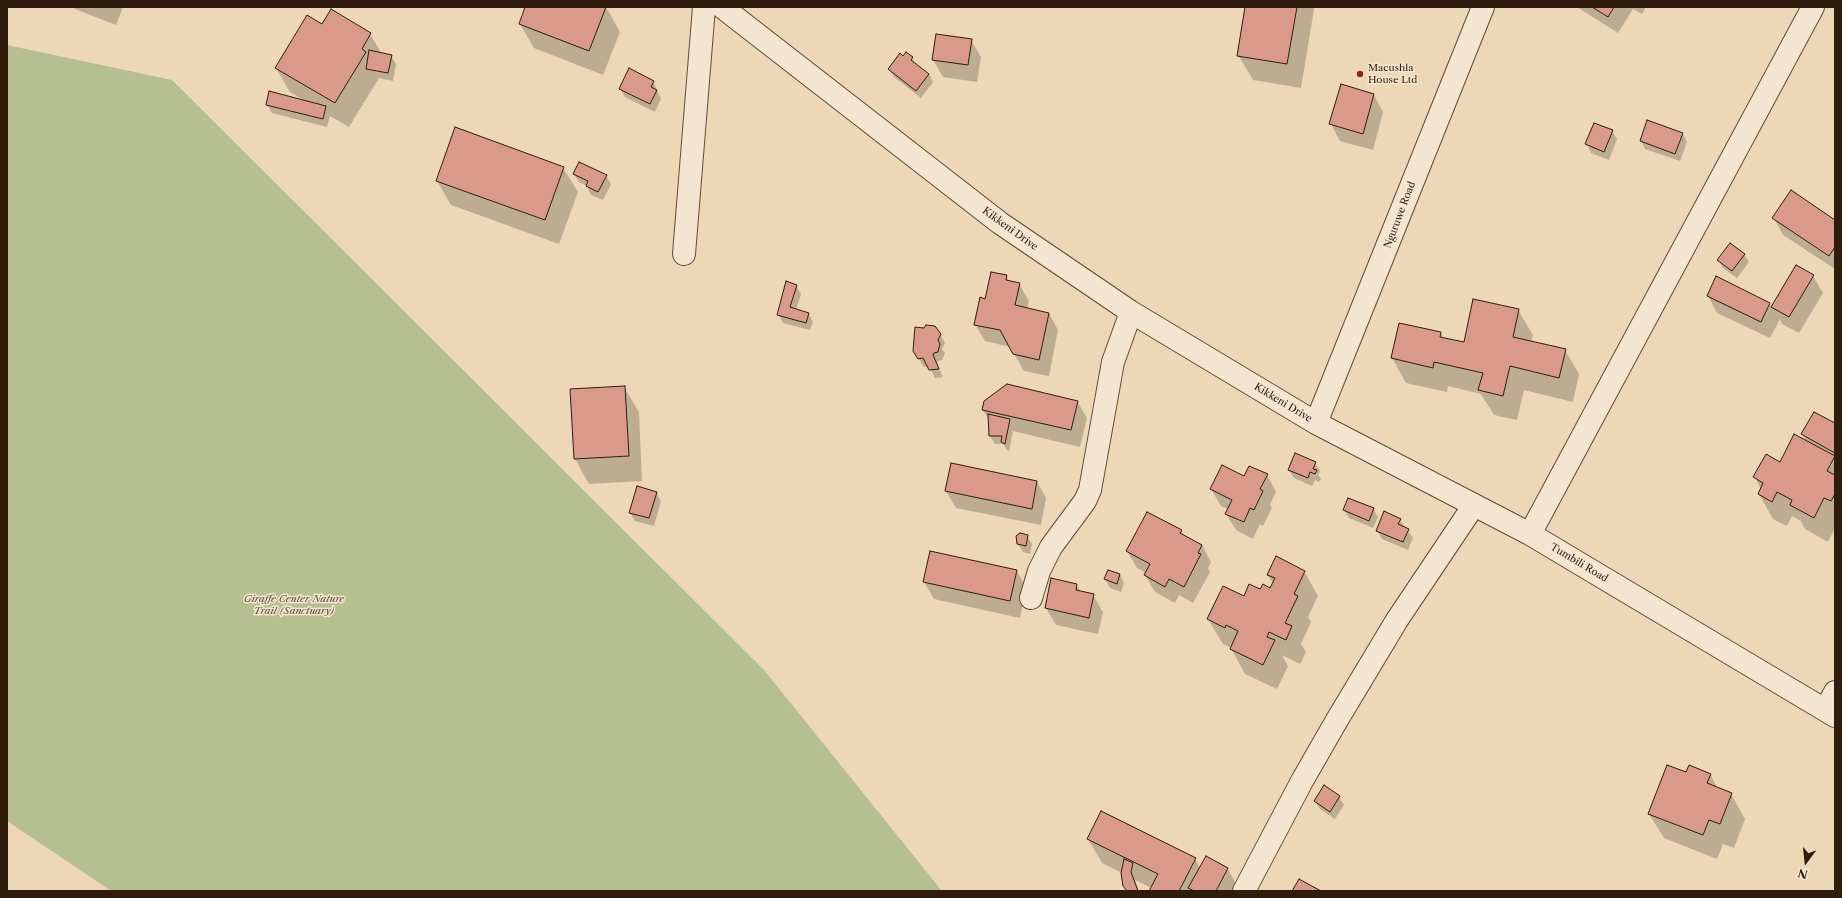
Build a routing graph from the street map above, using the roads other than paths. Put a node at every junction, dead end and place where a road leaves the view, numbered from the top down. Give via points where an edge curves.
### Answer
1 (704, 7) edge
2 (722, 7) edge
3 (1483, 7) edge
4 (1813, 7) edge
5 (684, 254) dead end
6 (1131, 312) junction
7 (1316, 423) junction
8 (1474, 505) junction
9 (1530, 534) junction
10 (1031, 598) dead end
11 (1832, 706) edge
12 (1244, 891) edge

1 - 5 street
2 - 6 street, Kikkeni Drive via 1000,223
3 - 7 street, Nguruwe Road
4 - 9 street
6 - 7 street, Kikkeni Drive
6 - 10 street via 1113,362 1090,490 1085,501 1051,547 1039,571
7 - 8 street, Tumbili Road
8 - 9 street, Tumbili Road
8 - 12 street via 1398,620 1337,720
9 - 11 street, Tumbili Road

